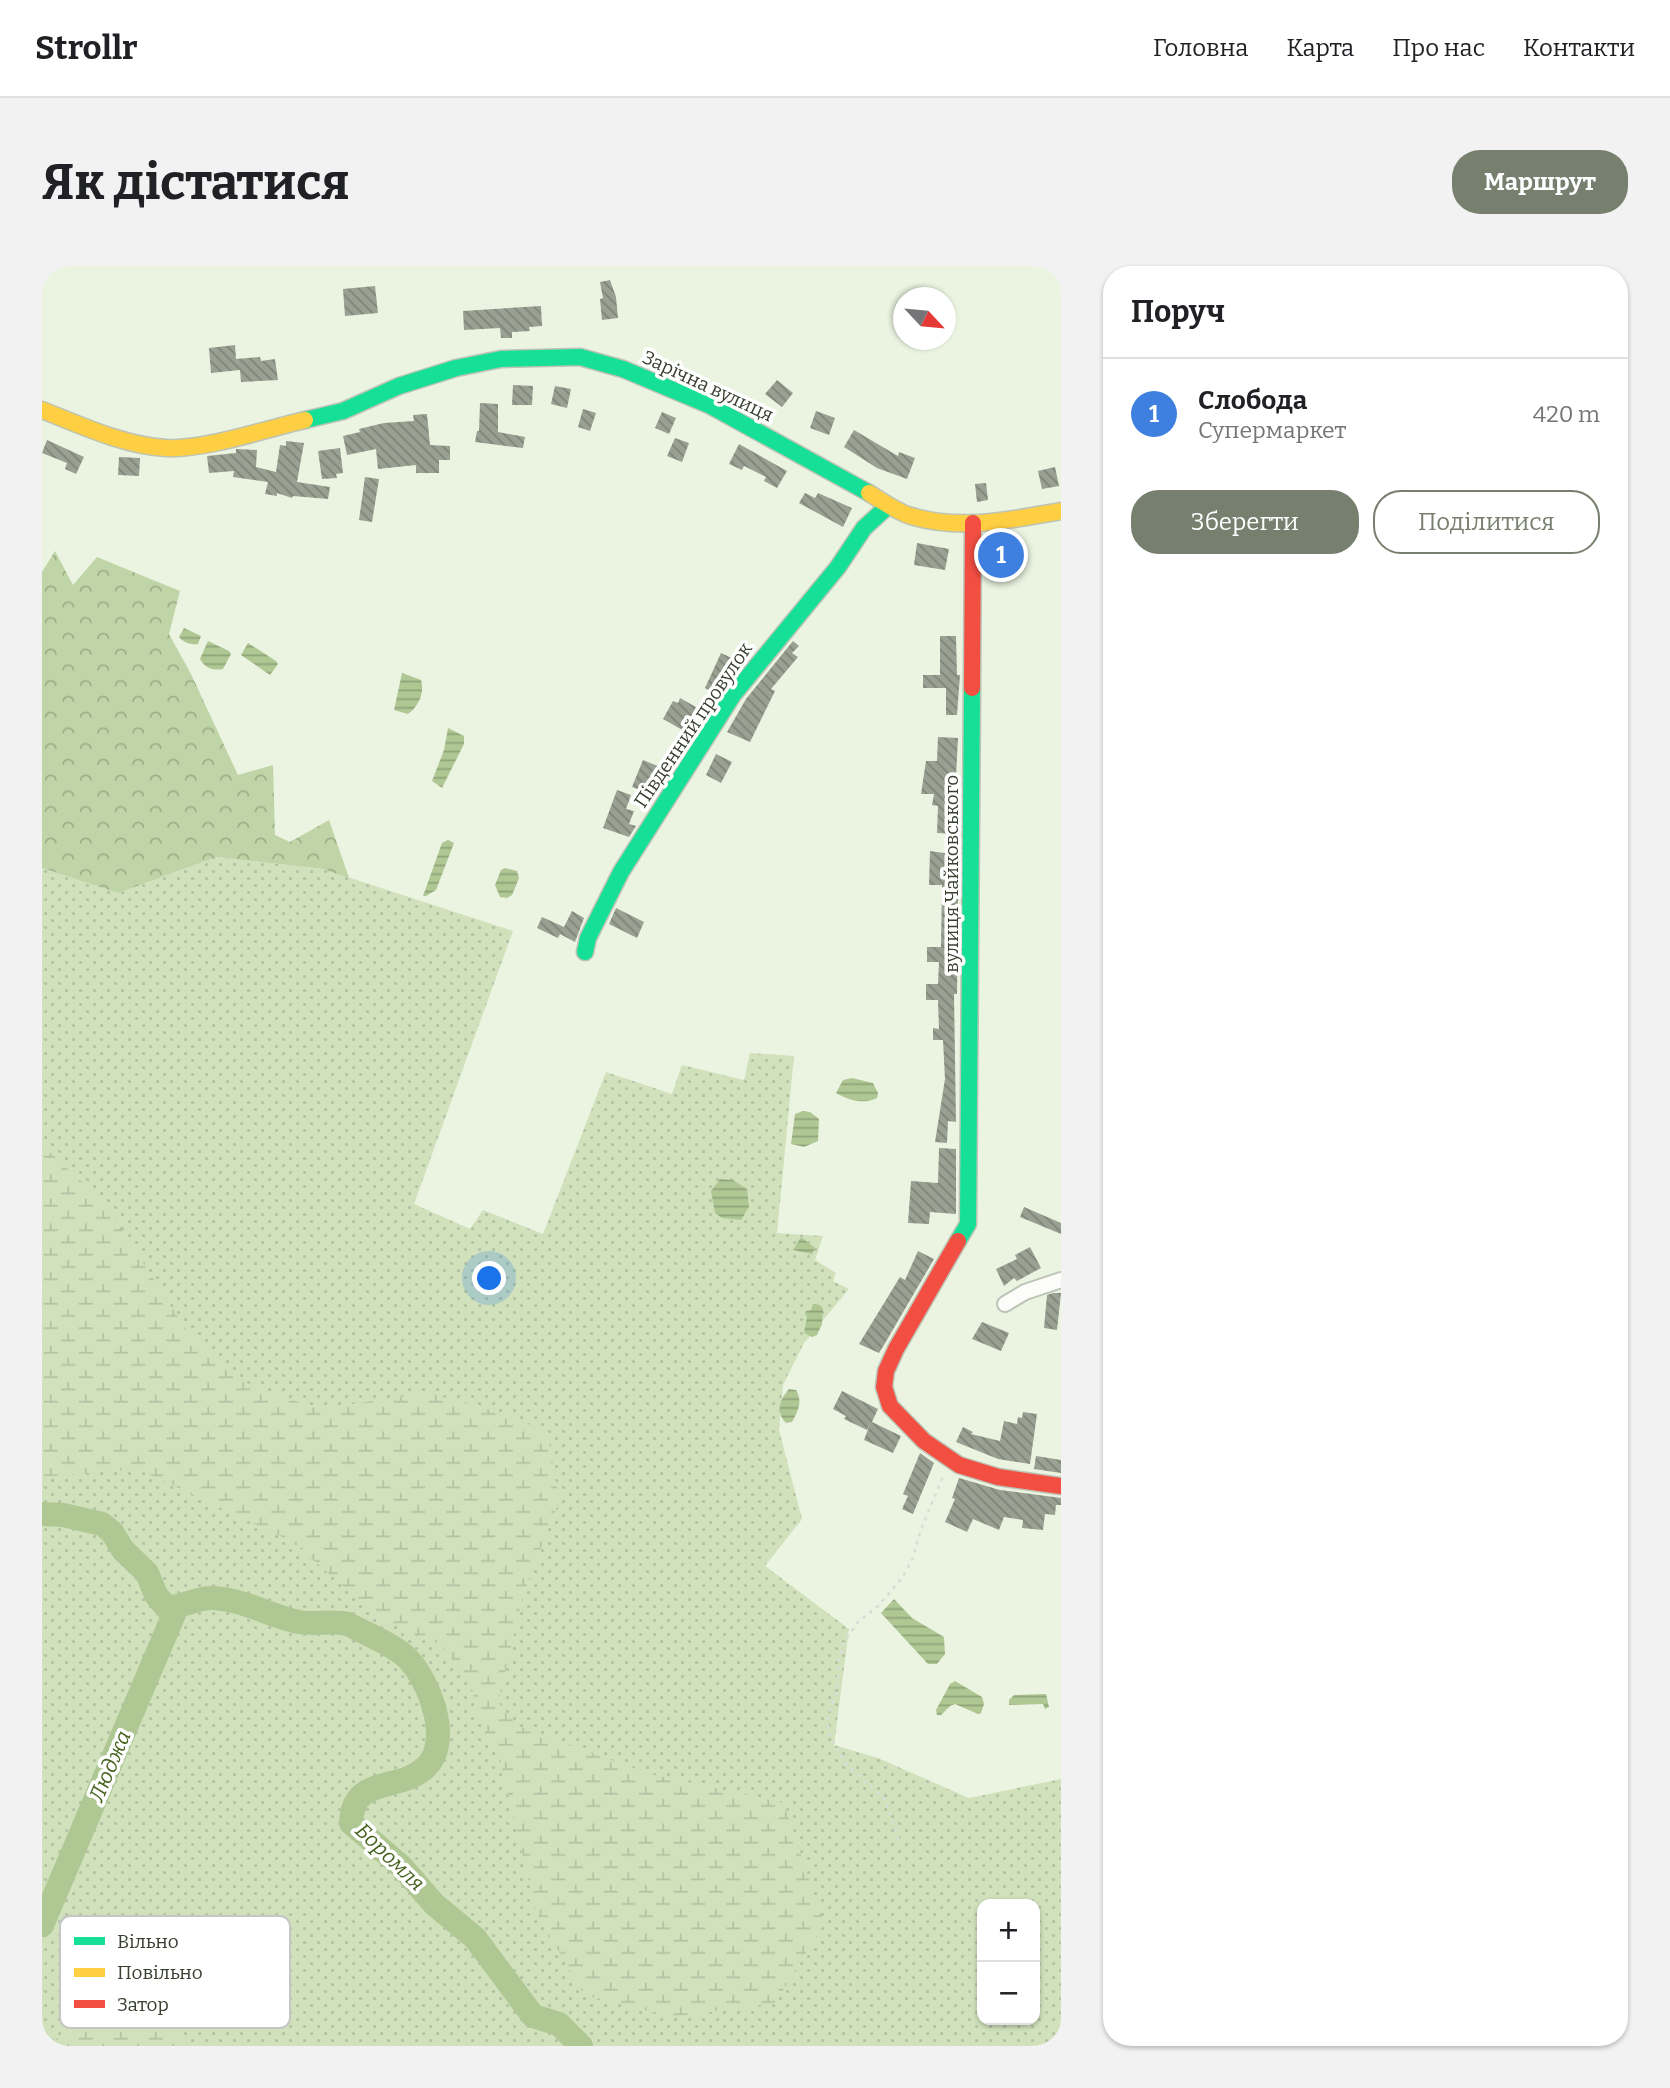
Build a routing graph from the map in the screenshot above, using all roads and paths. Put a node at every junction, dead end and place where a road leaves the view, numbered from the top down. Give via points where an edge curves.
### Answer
1 (42, 411) edge
2 (888, 506) junction
3 (1061, 511) edge
4 (973, 523) junction
5 (586, 952) dead end
6 (1061, 1280) edge
7 (1005, 1304) dead end
8 (952, 1461) junction
9 (1061, 1486) edge
10 (899, 1840) dead end

1 - 2 street, Зарічна вулиця via 128,440 165,448 192,447 343,411 456,368 501,359 580,357 623,369 709,405
2 - 4 street, Зарічна вулиця via 925,520
2 - 5 street, Південний провулок via 864,527 838,567 733,695 621,872 588,938
3 - 4 street, Зарічна вулиця
4 - 8 street, вулиця Чайковського via 968,1224 896,1349 884,1387 890,1406 901,1419
6 - 7 street
8 - 9 street via 998,1477
8 - 10 path via 902,1578 844,1642 829,1713 828,1733 847,1765 885,1799

